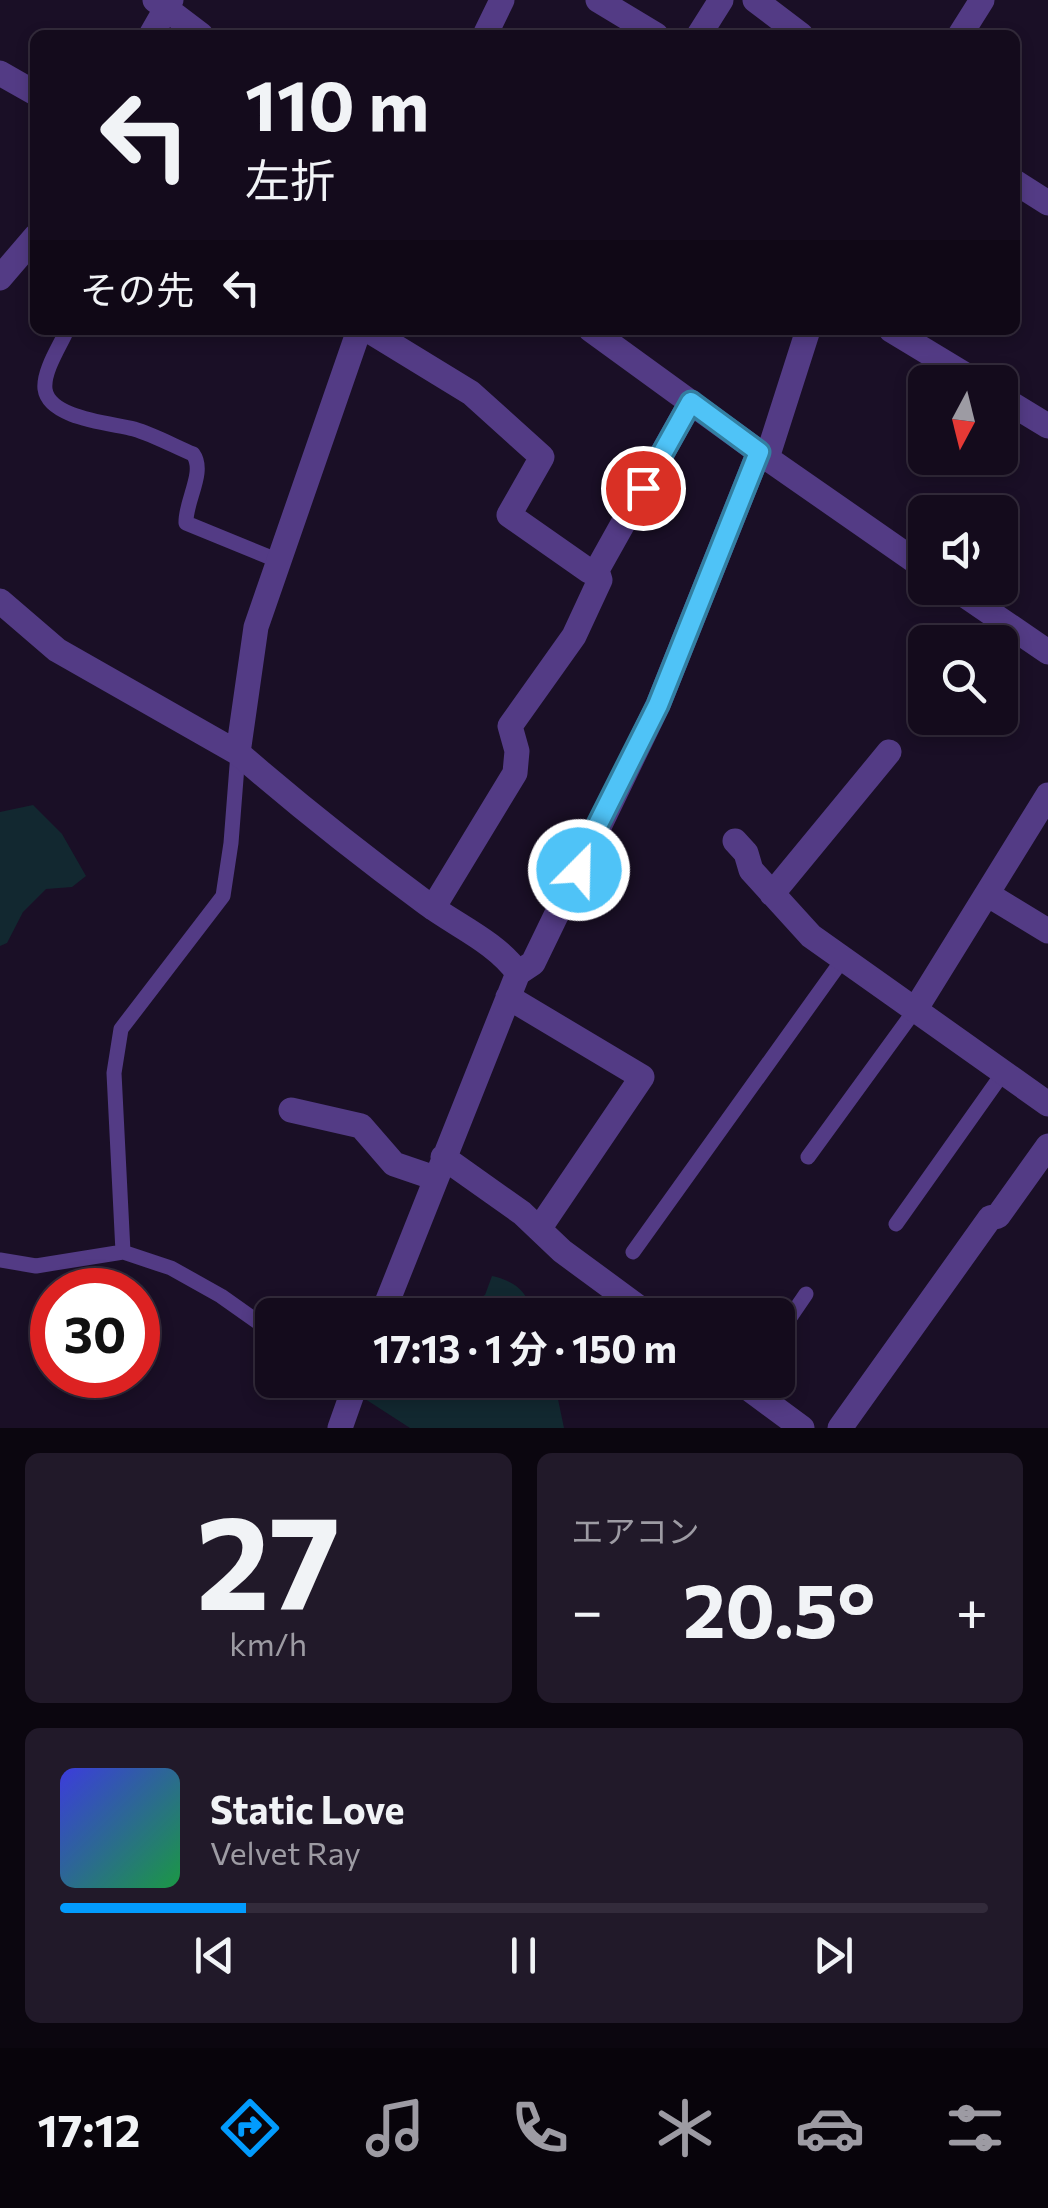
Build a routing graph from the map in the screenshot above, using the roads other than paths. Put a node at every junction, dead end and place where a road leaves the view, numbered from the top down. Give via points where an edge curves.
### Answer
1 (502, 0) edge
2 (598, 0) edge
3 (721, 0) edge
4 (755, 0) edge
5 (982, 0) edge
6 (164, 3) edge
7 (153, 30) edge
8 (195, 30) edge
9 (488, 30) edge
10 (648, 30) edge
11 (702, 30) edge
12 (794, 30) edge
13 (963, 30) edge
14 (0, 73) edge
15 (30, 89) edge
16 (1020, 185) edge
17 (1048, 202) edge
18 (30, 245) edge
19 (0, 278) edge
20 (65, 335) edge
21 (357, 335) edge
22 (376, 335) edge
23 (598, 335) edge
24 (806, 335) edge
25 (899, 335) edge
26 (949, 365) edge
27 (691, 402) junction
28 (1018, 408) edge
29 (1048, 426) edge
30 (763, 455) junction
31 (908, 556) edge
32 (279, 561) junction
33 (596, 570) junction
34 (0, 601) edge
35 (979, 605) edge
36 (1048, 652) edge
37 (238, 752) junction
38 (889, 752) dead end
39 (1048, 795) edge
40 (736, 841) dead end
41 (772, 894) junction
42 (987, 894) junction
43 (433, 908) junction
44 (1048, 930) edge
45 (843, 959) junction
46 (513, 985) junction
47 (915, 1010) junction
48 (1004, 1073) junction
49 (1048, 1104) edge
50 (292, 1110) dead end
51 (1048, 1146) edge
52 (808, 1157) dead end
53 (439, 1167) junction
54 (896, 1224) dead end
55 (540, 1229) junction
56 (123, 1252) junction
57 (632, 1252) dead end
58 (0, 1260) edge
59 (806, 1294) dead end
60 (389, 1298) edge
61 (626, 1298) edge
62 (795, 1310) edge
63 (255, 1320) edge
64 (347, 1398) edge
65 (764, 1398) edge
66 (340, 1428) edge
67 (802, 1428) edge
68 (840, 1428) edge

1 - 9 street
2 - 10 street
3 - 11 street
4 - 12 street
5 - 13 street
6 - 7 street
6 - 8 street
14 - 15 street
16 - 17 street
18 - 19 street
20 - 32 lane via 46,377 52,404 193,454 198,467 186,523
21 - 32 street
22 - 33 street via 471,393 542,457 508,515
23 - 27 street
24 - 30 street
25 - 26 street
27 - 30 street
27 - 33 street
28 - 29 street
30 - 31 street
30 - 46 street via 658,705 534,963
32 - 37 street via 256,627
33 - 43 street via 600,580 574,636 510,726 515,773
34 - 37 street via 57,650
35 - 36 street
37 - 43 street via 326,829
37 - 56 lane via 223,896 121,1029 116,1047
38 - 41 street
39 - 42 street
40 - 41 street
41 - 45 street
42 - 44 street
42 - 47 street
43 - 46 street via 507,957
45 - 47 street
45 - 57 lane
46 - 53 street
46 - 55 street via 642,1077
47 - 48 street
47 - 52 lane
48 - 49 street
48 - 54 lane
50 - 53 street via 361,1126 394,1164
51 - 68 street
53 - 55 street
53 - 60 street
55 - 61 street
56 - 58 lane via 36,1266
56 - 63 lane via 171,1268
59 - 62 lane
64 - 66 street
65 - 67 street

